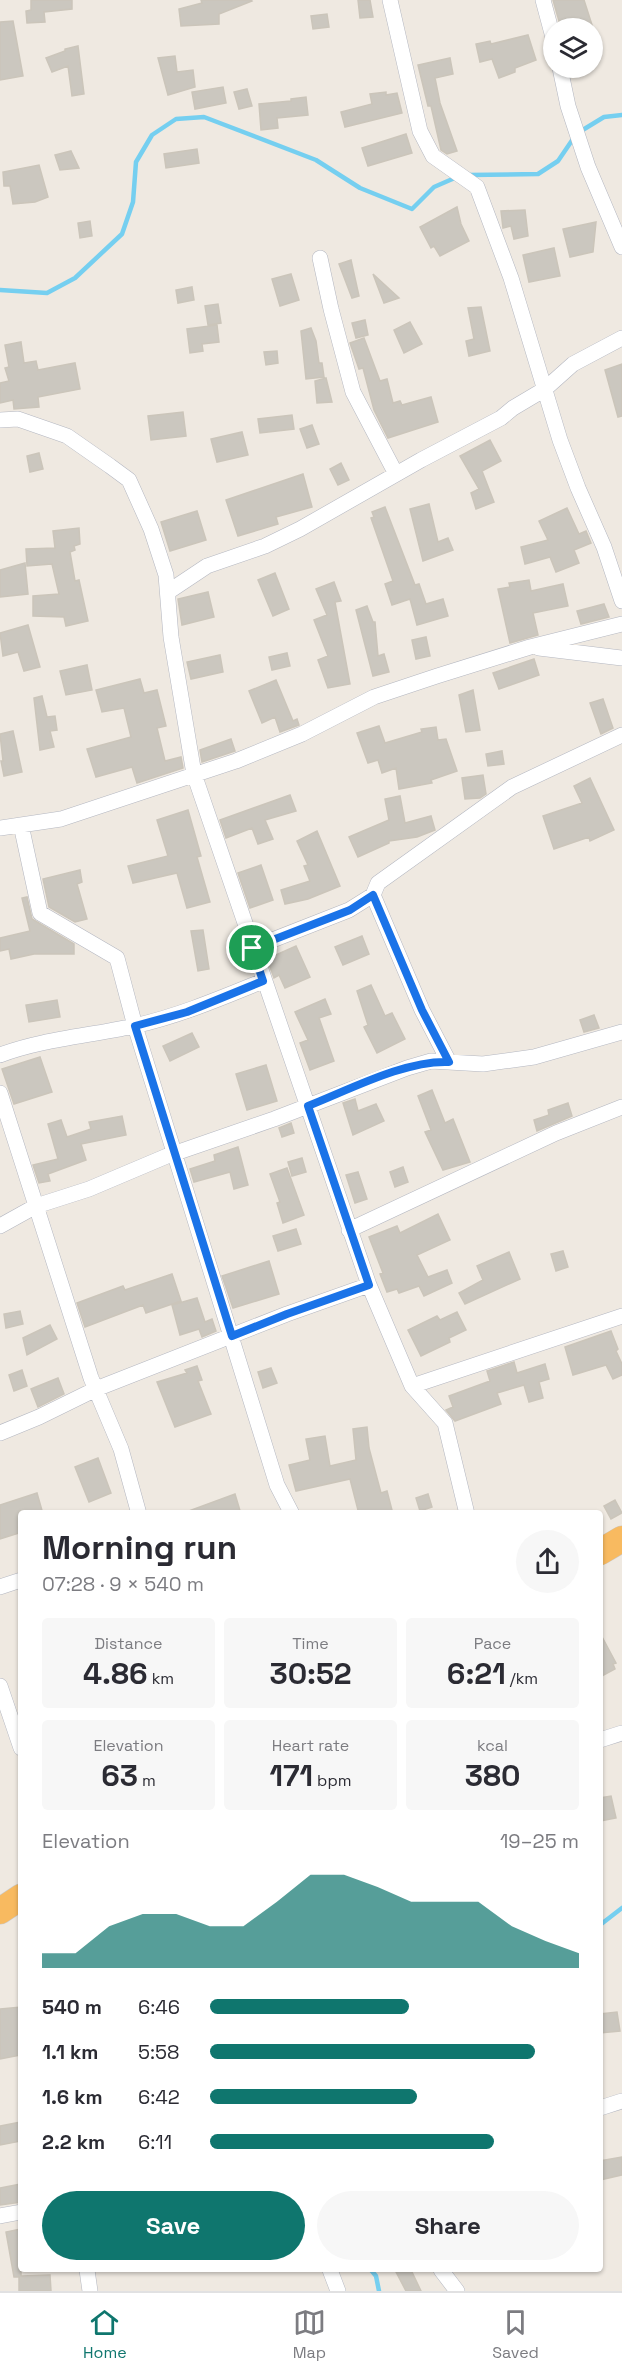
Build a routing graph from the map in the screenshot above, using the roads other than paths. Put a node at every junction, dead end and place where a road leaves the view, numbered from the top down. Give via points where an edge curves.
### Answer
1 (390, 0) edge
2 (543, 0) edge
3 (548, 18) edge
4 (562, 78) edge
5 (622, 248) edge
6 (320, 258) dead end
7 (622, 338) edge
8 (545, 389) junction
9 (0, 420) edge
10 (396, 474) junction
11 (168, 592) junction
12 (622, 602) edge
13 (622, 624) edge
14 (530, 648) junction
15 (622, 658) edge
16 (622, 735) edge
17 (194, 774) junction
18 (21, 825) junction
19 (0, 828) edge
20 (373, 895) junction
21 (252, 948) junction
22 (263, 981) junction
23 (135, 1026) junction
24 (622, 1032) edge
25 (0, 1055) edge
26 (449, 1062) junction
27 (0, 1093) edge
28 (308, 1106) junction
29 (622, 1107) edge
30 (174, 1154) junction
31 (36, 1206) junction
32 (0, 1226) edge
33 (349, 1230) junction
34 (369, 1285) junction
35 (622, 1316) edge
36 (232, 1336) junction
37 (412, 1386) junction
38 (96, 1389) junction
39 (0, 1433) edge
40 (138, 1510) edge
41 (290, 1510) edge
42 (466, 1510) edge
43 (622, 1539) edge
44 (603, 1550) edge
45 (18, 1581) edge
46 (0, 1587) edge
47 (0, 1686) edge
48 (622, 1733) edge
49 (18, 1739) edge
50 (603, 1739) edge
51 (18, 1899) edge
52 (0, 1911) edge
53 (622, 2101) edge
54 (603, 2107) edge
55 (18, 2213) edge
56 (0, 2216) edge
57 (87, 2272) edge
58 (331, 2272) edge
59 (443, 2272) edge
60 (90, 2291) edge
61 (338, 2291) edge
62 (457, 2291) edge

1 - 8 street via 420,131 434,156 477,188 511,278
2 - 3 street
4 - 5 street via 588,167
6 - 10 street via 353,392
7 - 8 street via 573,364
8 - 10 street via 501,418
8 - 12 street via 560,440
9 - 11 street via 18,419 67,436 129,480 151,529
10 - 11 street via 283,538 207,566
11 - 17 street via 171,637
13 - 14 street
14 - 15 street
14 - 17 street via 374,697 302,734
16 - 20 street via 512,787 378,883
17 - 18 street via 61,819
17 - 21 street
18 - 19 street
18 - 23 street via 40,913 117,958
20 - 21 street via 350,910
20 - 26 street via 422,1010
21 - 22 street
22 - 23 street via 187,1012
22 - 28 street
23 - 25 street via 24,1046
23 - 30 street
24 - 26 street via 534,1058 483,1064
26 - 28 street via 431,1061 406,1068
27 - 31 street
28 - 30 street
28 - 33 street
29 - 33 street via 556,1133
30 - 31 street
30 - 36 street
31 - 32 street
31 - 38 street
33 - 34 street
34 - 36 street
34 - 37 street
35 - 37 street
36 - 38 street
36 - 41 street via 277,1485
37 - 42 street via 445,1424
38 - 39 street
38 - 40 street via 121,1449
43 - 44 highway
45 - 46 street
47 - 49 street
48 - 50 street
51 - 52 highway
53 - 54 street
55 - 56 street
57 - 60 street
58 - 61 street
59 - 62 street

